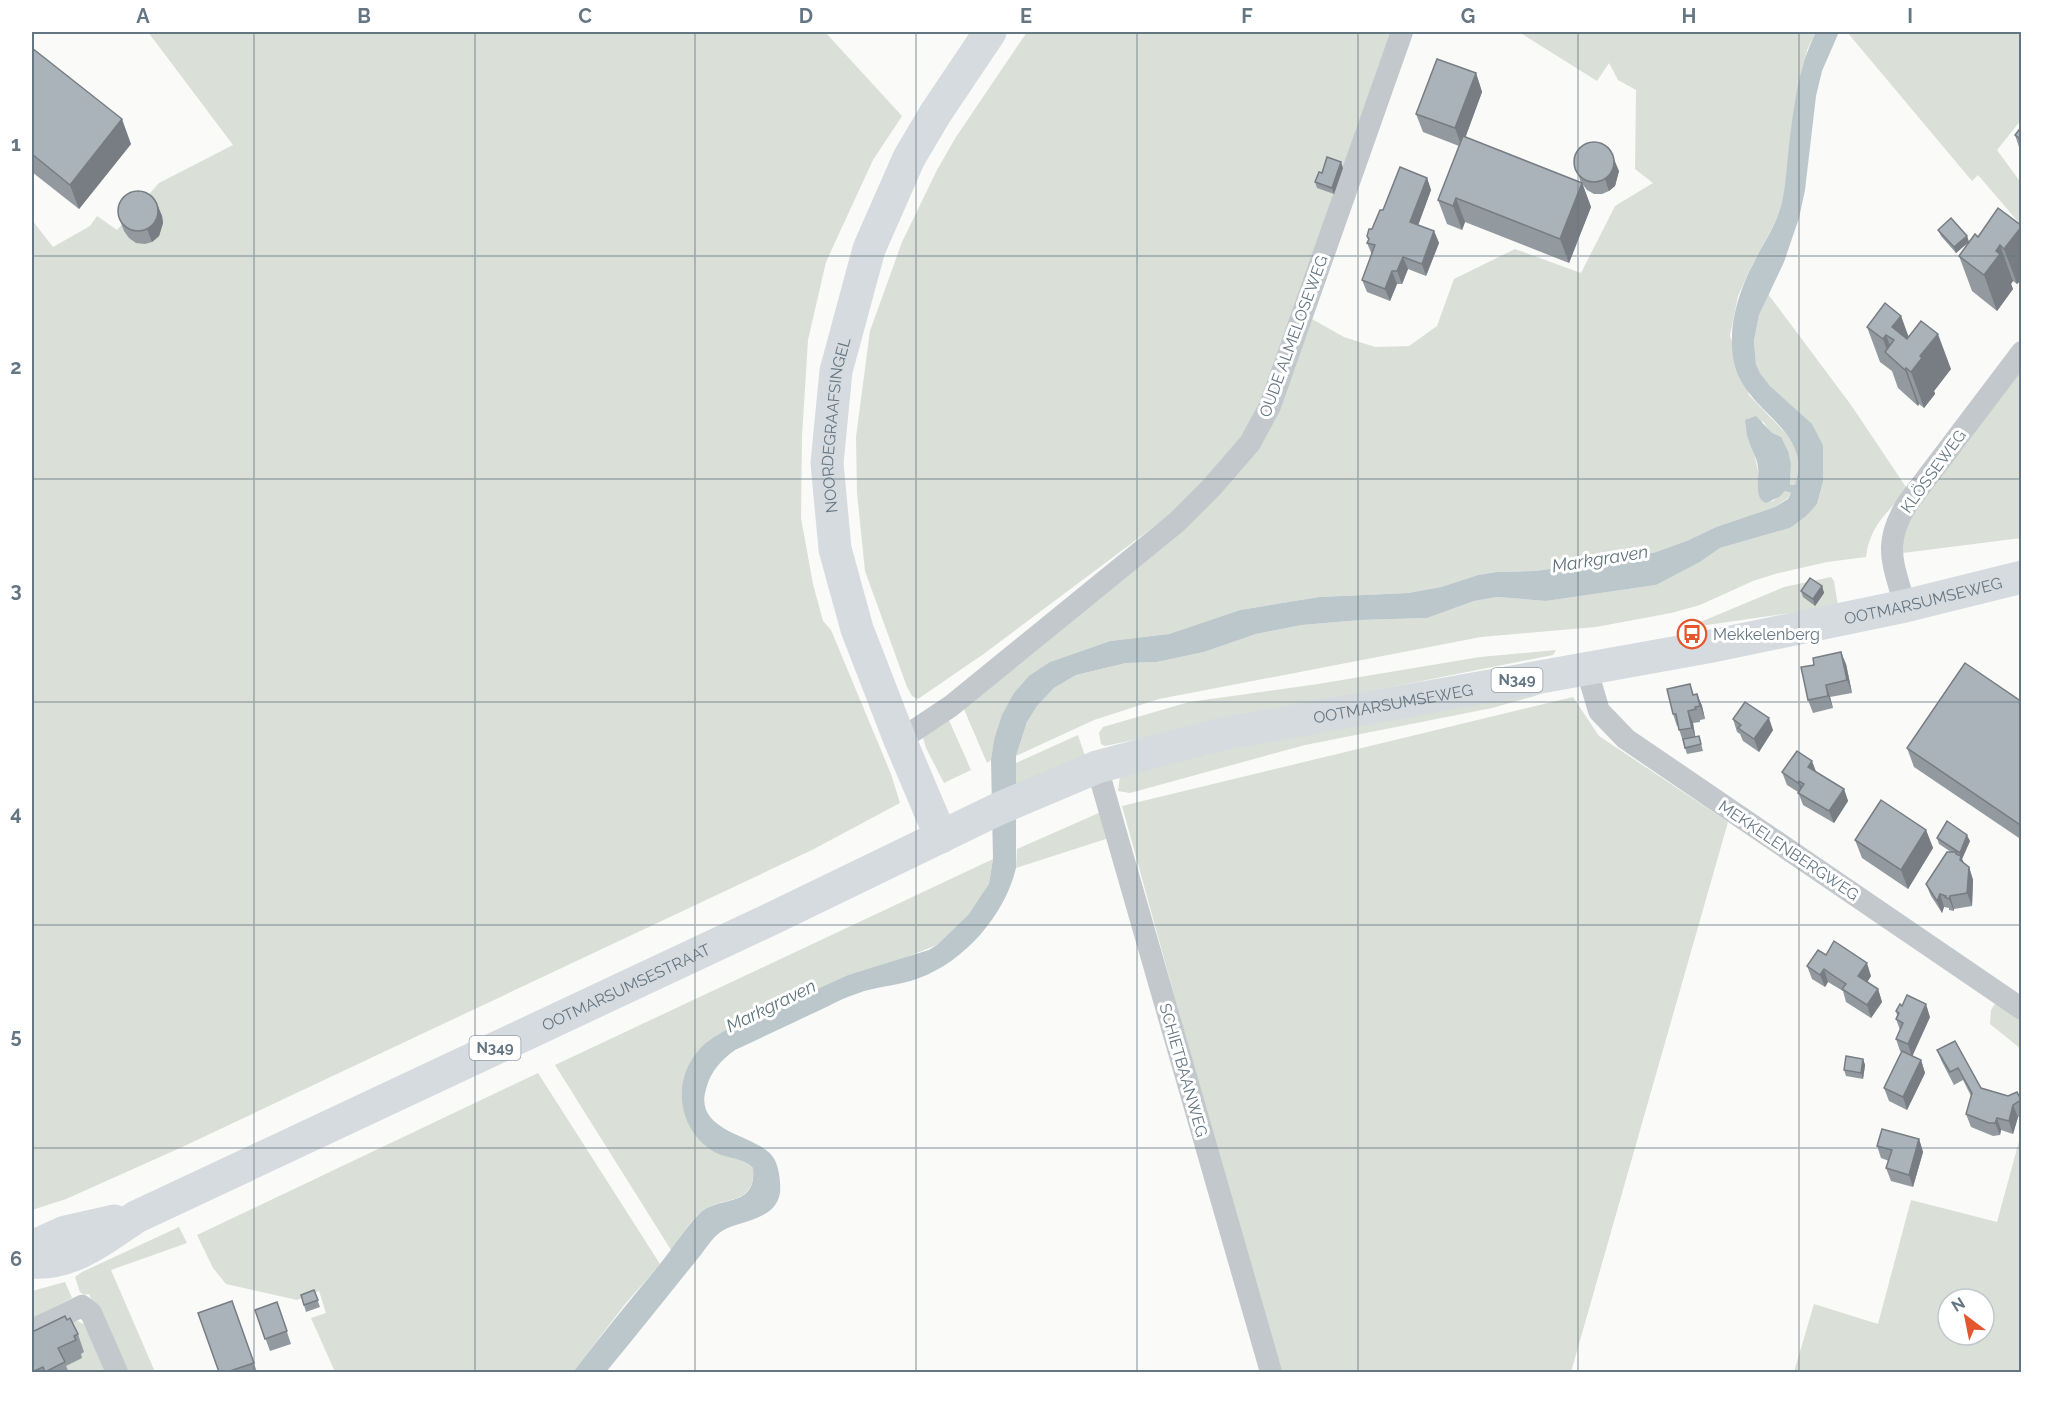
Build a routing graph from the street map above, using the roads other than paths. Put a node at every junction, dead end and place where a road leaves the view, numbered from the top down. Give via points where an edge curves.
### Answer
1 (990, 32) edge
2 (1402, 32) edge
3 (2022, 352) edge
4 (2022, 577) edge
5 (1905, 606) junction
6 (1586, 667) junction
7 (900, 740) junction
8 (1097, 767) junction
9 (1018, 801) joint
10 (941, 837) junction
11 (2022, 1009) edge
12 (136, 1217) junction
13 (32, 1247) edge
14 (32, 1262) edge
15 (32, 1330) edge
16 (117, 1372) edge
17 (1271, 1372) edge

1 - 7 main road, NOORDEGRAAFSINGEL via 909,158 869,249 836,371 827,463 835,549 857,630
2 - 7 street, OUDE ALMELOSEWEG via 1270,406 1250,443 1177,522 951,705
3 - 5 street, KLÖSSEWEG via 1896,522 1890,551
4 - 5 main road, OOTMARSUMSEWEG / N349
5 - 6 main road, OOTMARSUMSEWEG / N349 via 1707,647
6 - 8 main road, OOTMARSUMSEWEG / N349 via 1216,735
6 - 11 street, MEKKELENBERGWEG via 1599,711 1626,739
7 - 10 main road, NOORDEGRAAFSINGEL
8 - 9 main road, OOTMARSUMSEWEG / N349
8 - 17 street, SCHIETBAANWEG
9 - 10 main road, OOTMARSUMSESTRAAT / N349
10 - 12 main road, OOTMARSUMSESTRAAT / N349
12 - 13 main road, OOTMARSUMSESTRAAT / N349 via 65,1232
12 - 14 main road, OOTMARSUMSESTRAAT / N349 via 83,1251 45,1263
15 - 16 street via 82,1306 91,1313

